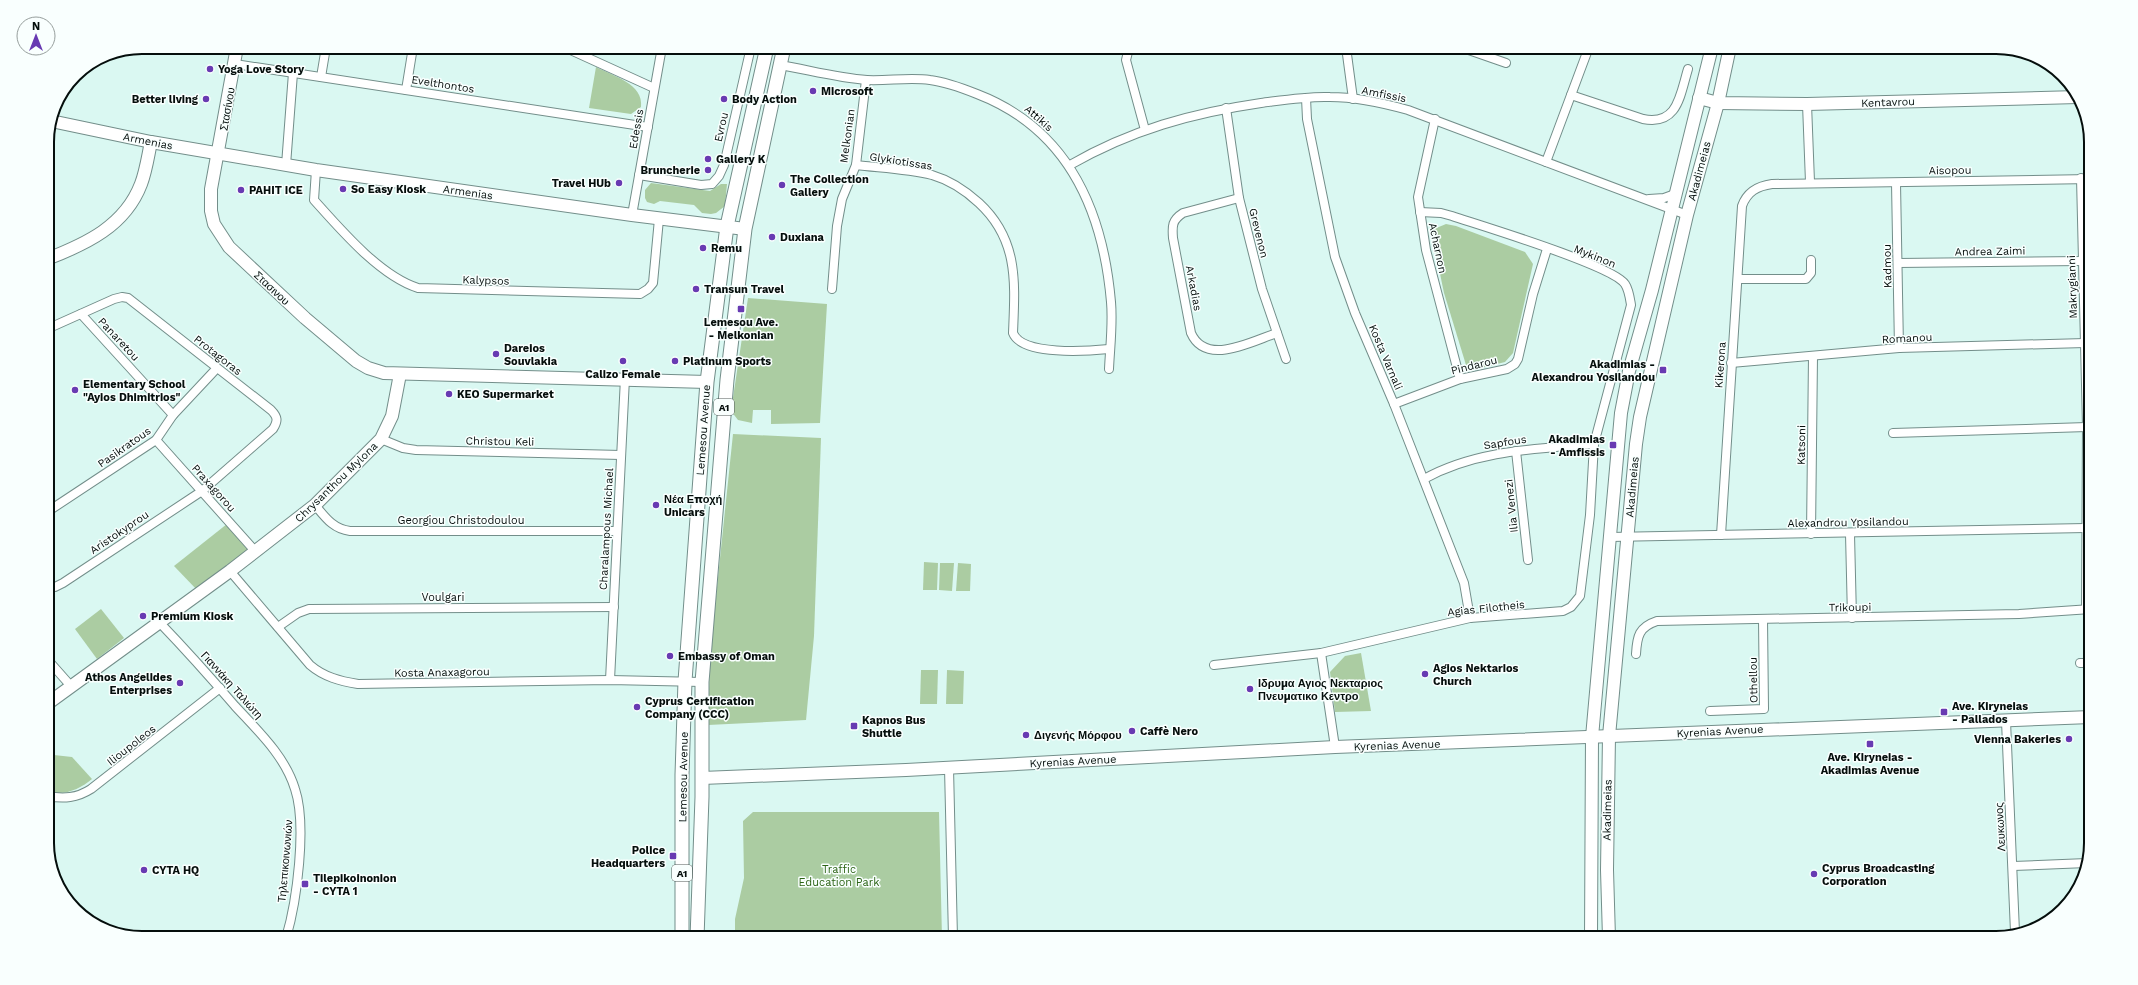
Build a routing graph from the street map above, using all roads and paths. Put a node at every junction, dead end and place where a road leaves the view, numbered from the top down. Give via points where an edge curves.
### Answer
1 (236, 54) edge
2 (325, 54) edge
3 (412, 54) edge
4 (579, 54) edge
5 (661, 54) edge
6 (749, 54) edge
7 (765, 54) edge
8 (782, 54) edge
9 (1128, 54) edge
10 (1347, 54) edge
11 (1480, 54) edge
12 (1586, 54) edge
13 (1710, 54) edge
14 (1728, 54) edge
15 (1506, 63) dead end
16 (235, 64) junction
17 (780, 65) junction
18 (1688, 69) dead end
19 (293, 73) junction
20 (321, 77) junction
21 (866, 80) junction
22 (654, 88) junction
23 (406, 90) junction
24 (1571, 95) junction
25 (2072, 97) edge
26 (1306, 98) junction
27 (1699, 98) junction
28 (1353, 99) junction
29 (1718, 103) junction
30 (1807, 104) junction
31 (1226, 108) junction
32 (1435, 119) junction
33 (56, 123) edge
34 (648, 127) junction
35 (1144, 130) junction
36 (151, 142) junction
37 (219, 154) junction
38 (1546, 162) junction
39 (286, 165) junction
40 (856, 165) junction
41 (1070, 165) junction
42 (316, 170) junction
43 (639, 175) junction
44 (2081, 178) junction
45 (2084, 178) edge
46 (1810, 182) junction
47 (1896, 183) junction
48 (1675, 194) junction
49 (1239, 198) junction
50 (1745, 198) joint
51 (1644, 199) junction
52 (1671, 210) junction
53 (1420, 212) junction
54 (632, 215) junction
55 (1687, 215) junction
56 (659, 219) junction
57 (727, 226) junction
58 (745, 229) junction
59 (1547, 249) junction
60 (54, 256) edge
61 (1811, 260) dead end
62 (2082, 261) junction
63 (1898, 263) junction
64 (1738, 279) junction
65 (832, 289) dead end
66 (81, 314) junction
67 (54, 326) edge
68 (1277, 333) junction
69 (2084, 343) joint
70 (1899, 348) junction
71 (1110, 349) junction
72 (1813, 356) junction
73 (1286, 359) dead end
74 (1731, 363) junction
75 (216, 368) junction
76 (1109, 369) dead end
77 (400, 374) junction
78 (625, 378) junction
79 (1460, 379) junction
80 (707, 382) junction
81 (1394, 404) junction
82 (173, 415) junction
83 (2084, 427) edge
84 (1893, 433) dead end
85 (381, 439) junction
86 (156, 440) junction
87 (1594, 444) junction
88 (1516, 451) junction
89 (621, 455) junction
90 (1424, 479) junction
91 (202, 491) junction
92 (315, 505) junction
93 (54, 507) edge
94 (2084, 528) edge
95 (617, 531) junction
96 (1811, 534) junction
97 (1850, 534) junction
98 (1721, 535) junction
99 (1610, 537) junction
100 (1628, 538) junction
101 (255, 551) junction
102 (1528, 560) dead end
103 (230, 571) junction
104 (54, 587) edge
105 (614, 608) junction
106 (2084, 609) edge
107 (1470, 618) junction
108 (1852, 618) junction
109 (1763, 619) junction
110 (160, 623) junction
111 (278, 626) junction
112 (1321, 653) junction
113 (1636, 654) dead end
114 (2080, 663) dead end
115 (2084, 663) edge
116 (1214, 665) dead end
117 (54, 667) edge
118 (610, 680) junction
119 (685, 681) junction
120 (702, 682) junction
121 (70, 685) junction
122 (220, 688) junction
123 (54, 698) edge
124 (1710, 711) dead end
125 (2084, 717) edge
126 (2006, 721) junction
127 (1609, 736) junction
128 (1592, 737) junction
129 (1335, 747) junction
130 (284, 764) joint
131 (949, 768) junction
132 (702, 778) junction
133 (54, 797) edge
134 (2081, 863) edge
135 (2012, 866) junction
136 (2016, 928) edge
137 (288, 931) edge
138 (682, 931) edge
139 (697, 931) edge
140 (953, 931) edge
141 (1591, 931) edge
142 (1609, 931) edge

1 - 16 main road
2 - 20 street
3 - 23 street
4 - 22 street
5 - 22 street, Edessis
6 - 43 street, Evrou via 724,165 712,184 701,185
7 - 57 main road, Lemesou Avenue / A1
8 - 17 main road, Lemesou Avenue / A1
9 - 35 street via 1127,66
10 - 28 street
11 - 15 street
12 - 24 street
13 - 27 main road, Akadimeias
14 - 29 main road, Akadimeias
16 - 19 street, Evelthontos
16 - 37 main road, Στασίνου
17 - 21 street, Attikis
17 - 58 main road, Lemesou Avenue / A1
18 - 24 street via 1676,107 1668,118 1654,122
19 - 20 street, Evelthontos
19 - 39 street
20 - 23 street, Evelthontos
21 - 40 street, Melkonian
21 - 41 street, Attikis via 930,80 962,88 1000,103 1024,118
22 - 34 street, Edessis
23 - 34 street, Evelthontos
24 - 38 street
25 - 30 main road, Kentavrou
26 - 28 street, Amfissis
26 - 31 street, Amfissis
26 - 81 street, Kosta Varnali via 1335,257 1355,313
27 - 29 main road, Kentavrou
27 - 48 main road, Akadimeias
28 - 32 street, Amfissis via 1379,103
29 - 30 main road, Kentavrou
29 - 55 main road, Akadimeias
30 - 46 street
31 - 35 street, Amfissis
31 - 49 street, Grevenon
32 - 38 street, Amfissis
32 - 53 street, Acharnon via 1420,180
33 - 36 main road, Armenias
34 - 43 street, Edessis
35 - 41 street, Amfissis via 1101,147
36 - 37 main road, Armenias
36 - 60 main road via 141,184 130,206 112,226 75,248
37 - 39 main road, Armenias
37 - 77 main road, Στασινου via 211,189 211,211 222,240 305,318 356,361 376,372
38 - 51 street, Amfissis
39 - 42 main road, Armenias
40 - 65 street, Melkonian via 842,199
40 - 71 street, Glykiotissas via 933,176 967,193 992,214 1011,255 1015,283 1013,333 1016,340 1035,348 1079,352
41 - 71 street, Attikis via 1091,211 1106,263 1111,304
42 - 54 main road, Armenias
42 - 56 street, Kalypsos via 314,200 382,269 418,288 640,294 648,290 653,283
43 - 54 street, Edessis
44 - 45 street, Aisopou
44 - 47 street, Aisopou
44 - 62 street, Makrygianni
46 - 47 street, Aisopou
46 - 50 street, Aisopou via 1761,186
47 - 63 street, Kadmou
48 - 51 street via 1664,198
48 - 52 main road, Akadimeias
49 - 68 street, Grevenon via 1262,289
49 - 68 street, Arkadias via 1183,213 1173,222 1173,238 1191,333 1199,345 1217,351
50 - 64 street, Kikerona via 1742,206
51 - 52 street, Amfissis
52 - 55 street, Amfissis
52 - 99 main road, Akadimeias via 1629,371 1621,414
53 - 59 street, Mykinon via 1452,216
53 - 79 street, Acharnon via 1426,250
54 - 56 main road, Armenias
55 - 100 main road, Akadimeias via 1640,417
56 - 57 main road, Armenias
57 - 58 main road, Armenias
57 - 80 main road, Lemesou Avenue / A1
58 - 120 main road, Lemesou Avenue / A1 via 727,380
59 - 79 street, Pindarou via 1515,364 1507,369
59 - 87 street, Mykinon via 1607,271 1626,285 1629,296 1630,305
61 - 64 street via 1811,273 1806,279
62 - 63 street, Andrea Zaimi
62 - 69 street, Makrygianni
63 - 70 street, Kadmou
64 - 74 street, Kikerona
66 - 67 street, Protagoras
66 - 75 street, Protagoras via 114,299 128,298
66 - 82 street, Panaretou
68 - 73 street, Grevenon
69 - 70 street, Romanou
70 - 72 street, Romanou
71 - 76 street, Attikis
72 - 74 street, Romanou
72 - 96 street, Katsoni
74 - 98 street, Kikerona
75 - 82 street, Pasikratous
75 - 91 street, Protagoras via 271,410 277,420 273,429
77 - 78 main road
77 - 85 main road, Chrysanthou Mylona via 392,416
78 - 80 main road
78 - 89 street, Charalampous Michael
79 - 81 street, Pindarou
80 - 119 main road, Lemesou Avenue / A1
81 - 90 street, Kosta Varnali
82 - 86 street, Pasikratous
83 - 84 street
85 - 89 street, Christou Keli via 416,450
85 - 92 main road, Chrysanthou Mylona
86 - 91 street, Praxagorou
86 - 93 street, Pasikratous
87 - 88 street, Sapfous
87 - 107 street, Agias Filotheis via 1582,586 1576,603 1564,611
88 - 90 street, Sapfous via 1485,456
88 - 102 street, Ilia Venezi
89 - 95 street, Charalampous Michael
90 - 107 street, Kosta Varnali via 1464,583
91 - 101 street, Praxagorou
91 - 104 street, Aristokyprou
92 - 95 street, Georgiou Christodoulou via 335,527 346,530
92 - 101 main road, Chrysanthou Mylona
94 - 97 street, Alexandrou Ypsilandou
95 - 105 street, Charalampous Michael
96 - 97 street, Alexandrou Ypsilandou
96 - 98 street, Alexandrou Ypsilandou
97 - 108 street
98 - 100 street, Alexandrou Ypsilandou
99 - 100 street, Alexandrou Ypsilandou
99 - 128 main road, Akadimeias
100 - 127 main road, Akadimeias
101 - 103 main road, Chrysanthou Mylona
103 - 110 main road, Chrysanthou Mylona
103 - 111 street, Kosta Anaxagorou
105 - 111 street, Voulgari via 309,609
105 - 118 street, Charalampous Michael
106 - 108 street, Trikoupi via 2019,614
107 - 112 street, Agias Filotheis
108 - 109 street, Trikoupi
109 - 113 street, Trikoupi via 1648,624 1639,633
109 - 124 street, Othellou via 1764,709
110 - 121 main road, Chrysanthou Mylona
110 - 122 street, Γιαννάκη Ταλιώτη
111 - 118 street, Kosta Anaxagorou via 318,672 358,684
112 - 116 street, Agias Filotheis
112 - 129 street
114 - 115 street
117 - 121 street
118 - 119 street, Kosta Anaxagorou
119 - 120 street, Kosta Anaxagorou
119 - 138 main road, Lemesou Avenue / A1
120 - 132 main road, Lemesou Avenue / A1
121 - 123 main road, Chrysanthou Mylona
122 - 130 street, Γιαννάκη Ταλιώτη
122 - 133 street, Ilioupoleos via 84,794 67,798
125 - 126 main road, Kyrenias Avenue
126 - 127 main road, Kyrenias Avenue
126 - 135 street, Λευκωνος
127 - 128 main road, Kyrenias Avenue
127 - 142 main road, Akadimeias
128 - 129 main road, Kyrenias Avenue
128 - 141 main road, Akadimeias
129 - 131 main road, Kyrenias Avenue
130 - 137 street, Τηλεπικοινωνιών via 295,788 300,812 295,897
131 - 132 main road, Kyrenias Avenue
131 - 140 street
132 - 139 main road, Lemesou Avenue / A1
134 - 135 street
135 - 136 street, Λευκωνος

